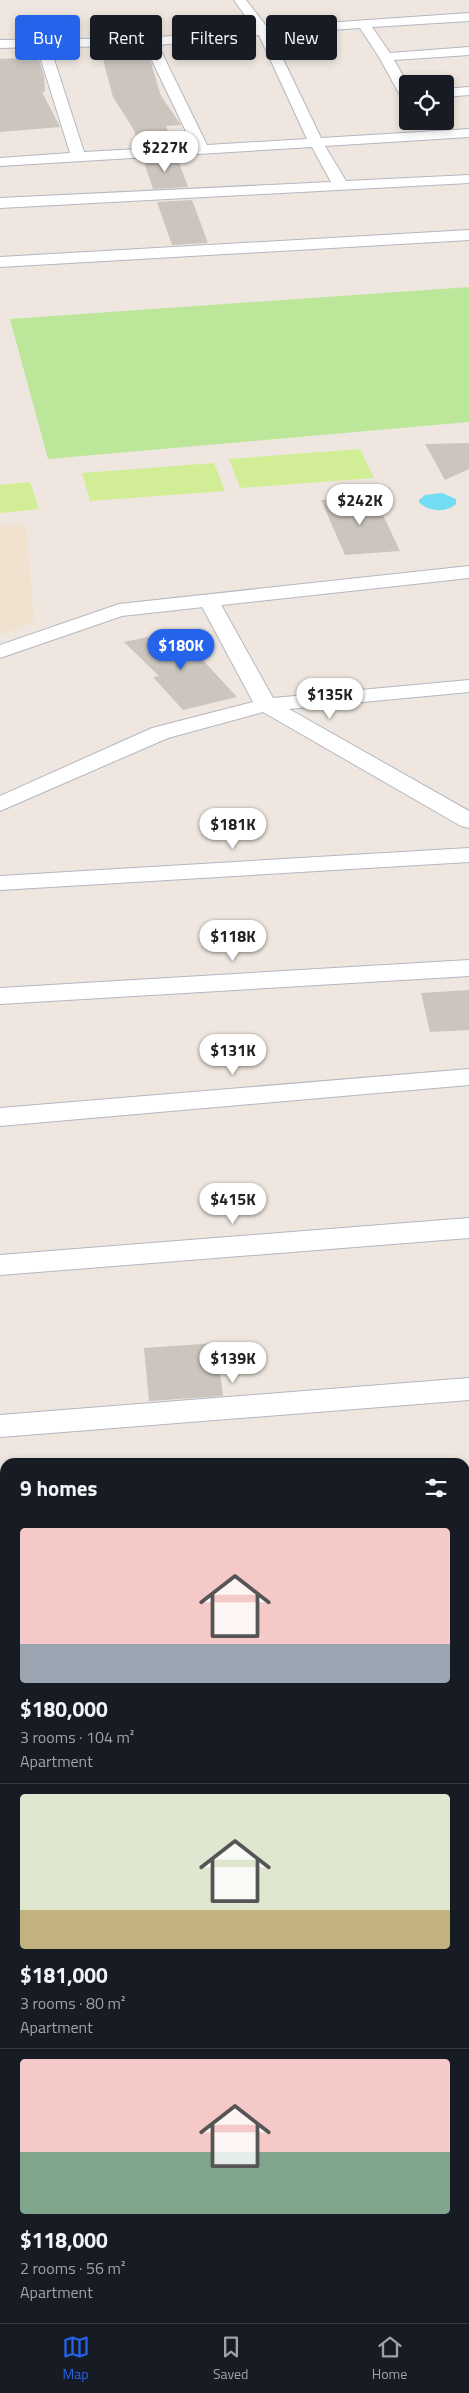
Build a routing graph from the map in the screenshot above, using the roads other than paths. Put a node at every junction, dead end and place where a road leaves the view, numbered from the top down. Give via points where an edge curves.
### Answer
1 (240, 0) edge
2 (469, 17) edge
3 (364, 25) junction
4 (263, 31) junction
5 (162, 41) edge
6 (0, 44) edge
7 (15, 44) edge
8 (469, 51) edge
9 (386, 56) junction
10 (47, 60) edge
11 (159, 60) edge
12 (399, 81) edge
13 (469, 91) edge
14 (454, 92) edge
15 (431, 130) edge
16 (469, 133) edge
17 (435, 135) junction
18 (317, 144) junction
19 (202, 150) junction
20 (78, 157) junction
21 (0, 162) edge
22 (469, 178) edge
23 (340, 184) junction
24 (0, 203) edge
25 (469, 235) edge
26 (0, 262) edge
27 (469, 572) edge
28 (209, 601) junction
29 (0, 652) edge
30 (469, 686) edge
31 (266, 705) junction
32 (0, 804) edge
33 (469, 820) edge
34 (469, 855) edge
35 (0, 883) edge
36 (469, 968) edge
37 (0, 996) edge
38 (469, 1077) edge
39 (0, 1117) edge
40 (469, 1228) edge
41 (0, 1265) edge
42 (469, 1389) edge
43 (0, 1426) edge

1 - 4 street
2 - 3 street
3 - 4 street
3 - 9 street
4 - 5 street
4 - 18 street
6 - 7 street
8 - 9 street
9 - 12 street
10 - 20 street
11 - 19 street
13 - 14 street
15 - 17 street
16 - 17 street
17 - 18 street
18 - 19 street
18 - 23 street
19 - 20 street
20 - 21 street
22 - 23 street
23 - 24 street
25 - 26 street
27 - 28 street
28 - 29 street via 119,610
28 - 31 street
30 - 31 street
31 - 32 street via 160,733
31 - 33 street
34 - 35 street
36 - 37 street
38 - 39 street
40 - 41 street
42 - 43 street

